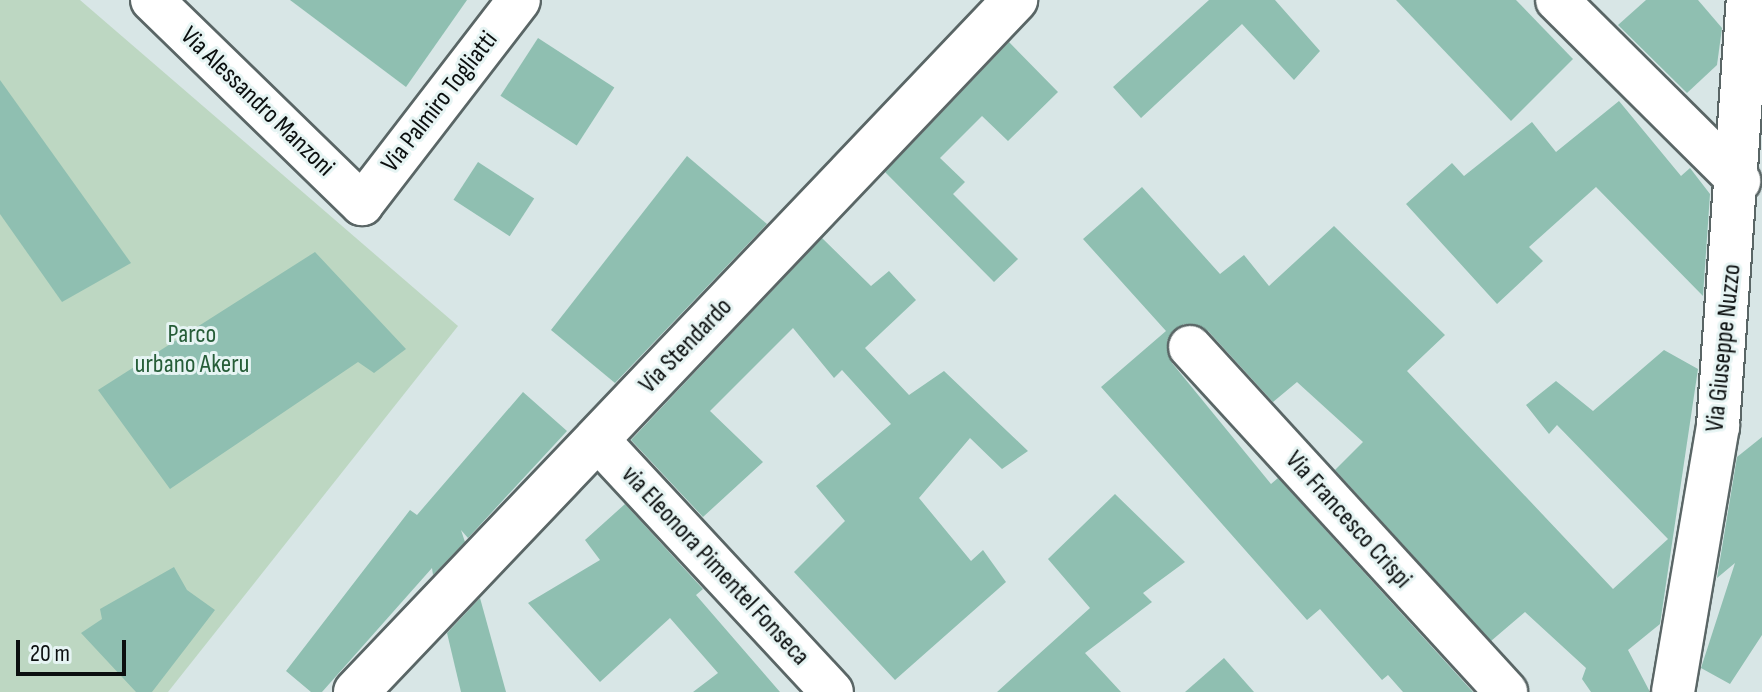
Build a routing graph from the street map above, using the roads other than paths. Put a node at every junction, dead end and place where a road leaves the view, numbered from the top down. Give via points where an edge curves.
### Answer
1 (152, 0) edge
2 (519, 0) edge
3 (1015, 0) edge
4 (1557, 0) edge
5 (1748, 0) edge
6 (1739, 181) junction
7 (362, 204) joint
8 (1190, 347) dead end
9 (597, 439) junction
10 (356, 692) edge
11 (832, 692) edge
12 (1506, 692) edge
13 (1673, 692) edge

1 - 7 street, Via Alessandro Manzoni
2 - 7 street, Via Palmiro Togliatti
3 - 9 street, Via Stendardo
4 - 6 street
5 - 6 street, Via Giuseppe Nuzzo
6 - 13 street, Via Giuseppe Nuzzo via 1718,426
8 - 12 street, Via Francesco Crispi
9 - 10 street, Via Stendardo
9 - 11 street, via Eleonora Pimentel Fonseca

